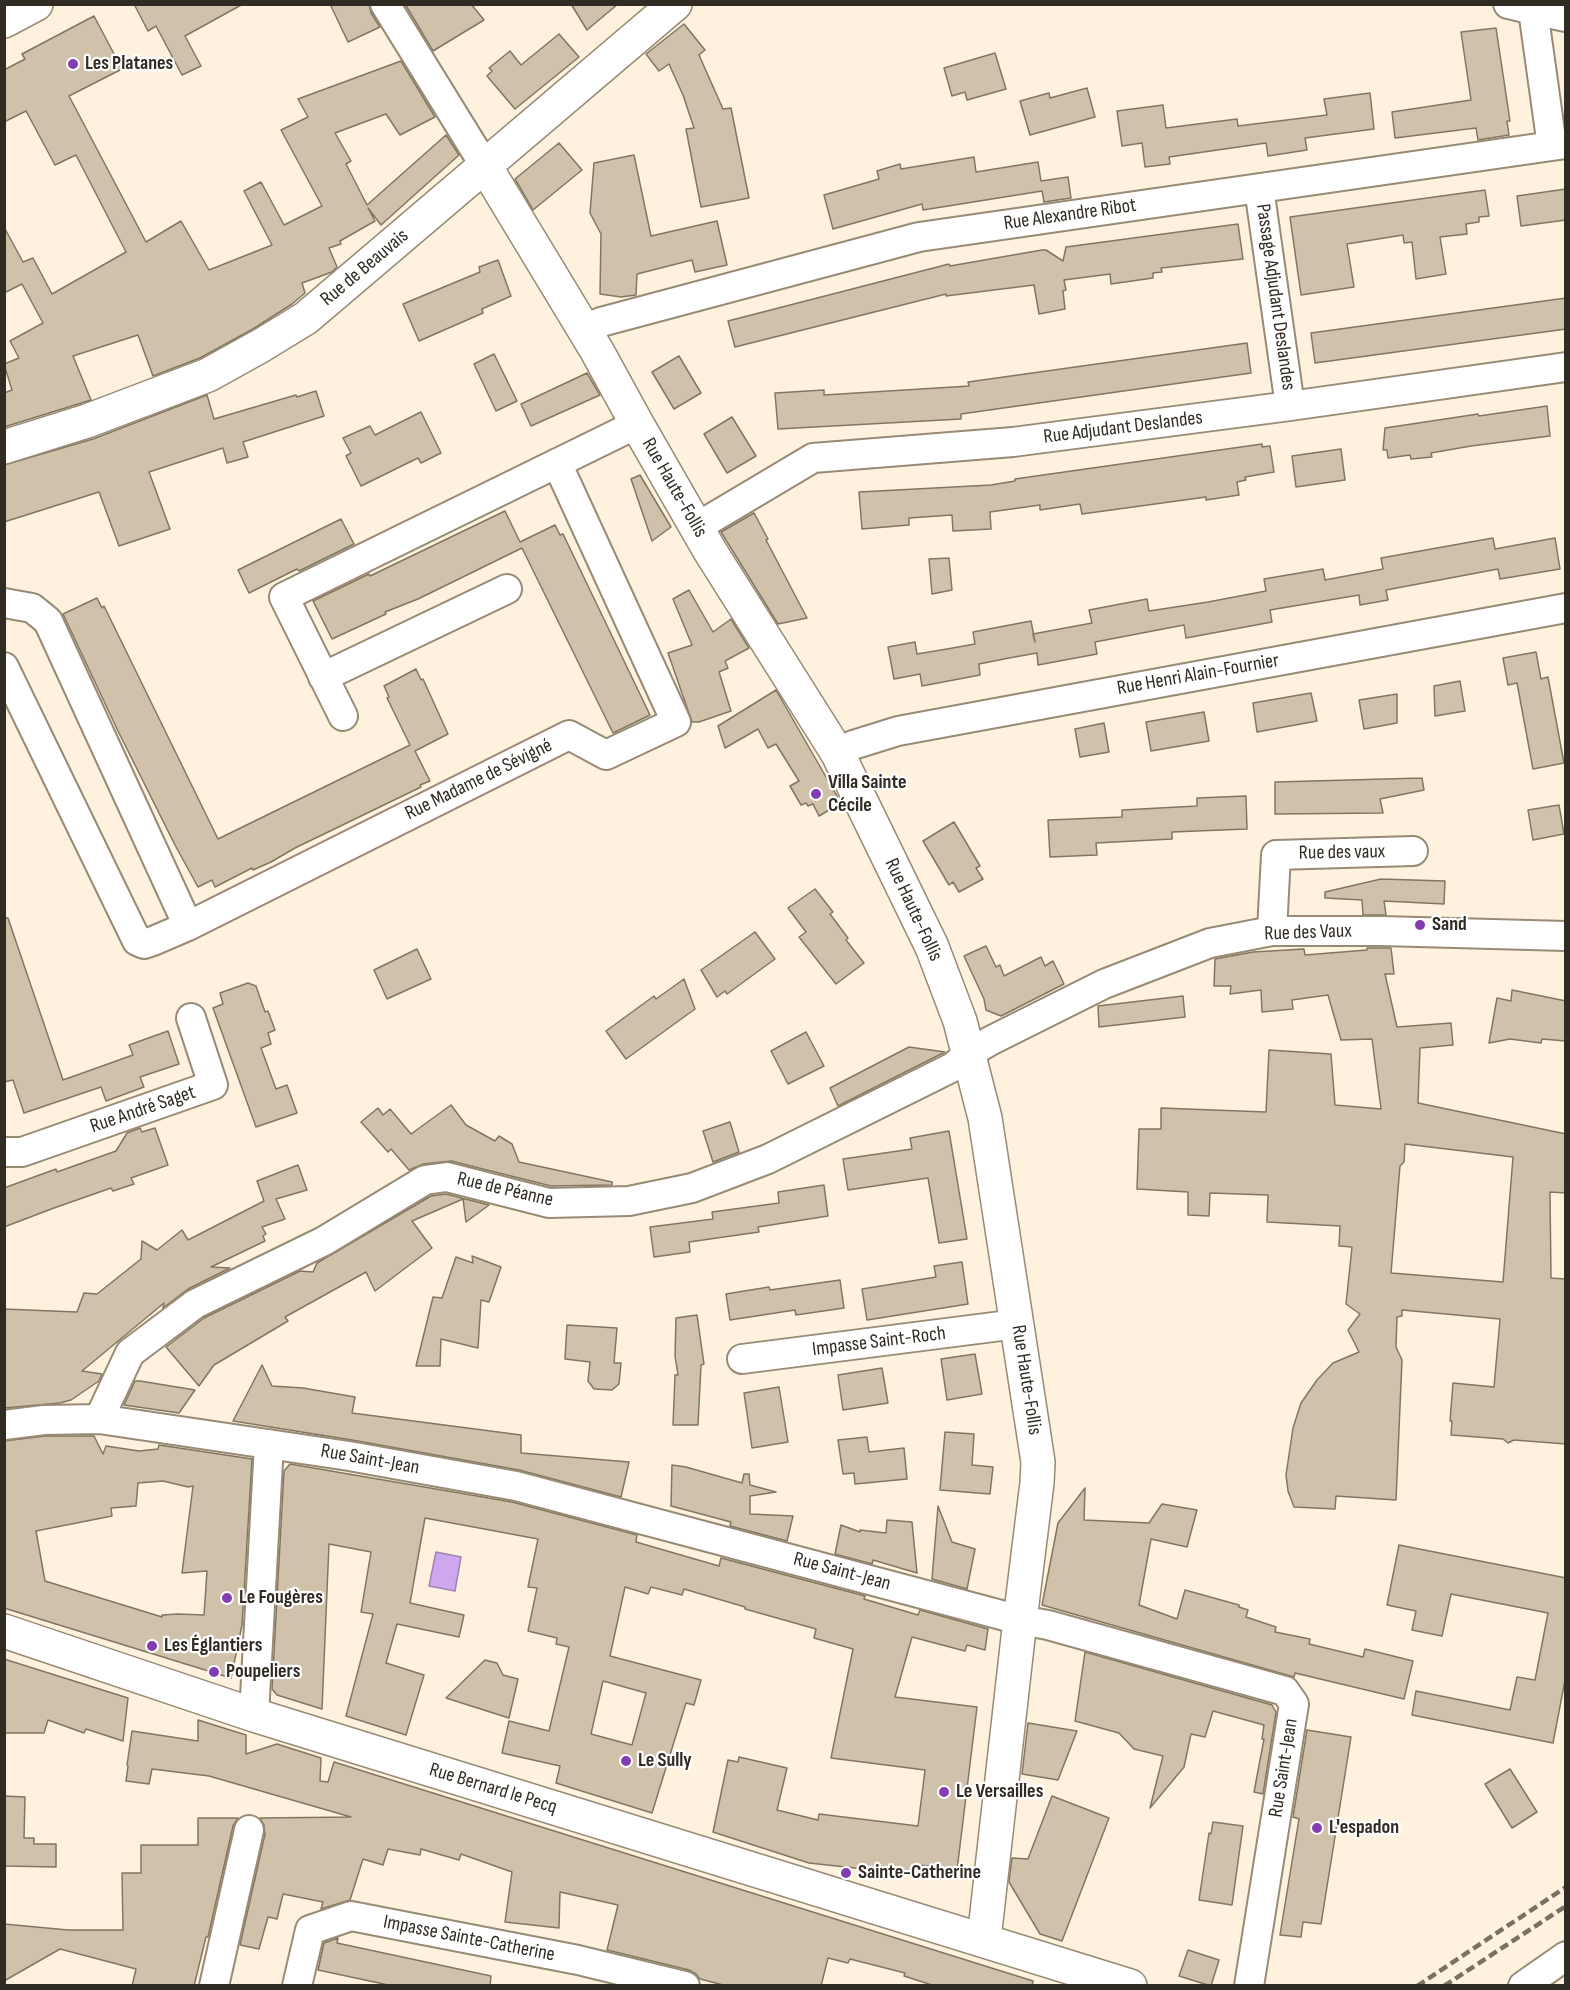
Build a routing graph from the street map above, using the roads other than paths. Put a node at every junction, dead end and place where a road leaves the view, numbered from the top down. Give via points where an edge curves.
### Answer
1 (36, 4) edge
2 (385, 4) edge
3 (675, 4) edge
4 (1521, 7) edge
5 (1566, 17) edge
6 (4, 21) edge
7 (1559, 145) edge
8 (485, 166) junction
9 (1259, 188) junction
10 (584, 329) junction
11 (1566, 367) edge
12 (1290, 406) junction
13 (637, 424) junction
14 (4, 447) edge
15 (557, 463) junction
16 (697, 527) junction
17 (507, 589) dead end
18 (4, 603) edge
19 (1565, 613) edge
20 (4, 667) edge
21 (323, 676) junction
22 (343, 716) dead end
23 (838, 754) junction
24 (1413, 851) dead end
25 (188, 926) junction
26 (1272, 931) junction
27 (1566, 936) edge
28 (191, 1018) dead end
29 (968, 1054) junction
30 (4, 1152) edge
31 (1017, 1324) junction
32 (742, 1359) dead end
33 (99, 1419) junction
34 (4, 1425) edge
35 (269, 1443) junction
36 (1020, 1620) junction
37 (4, 1631) edge
38 (254, 1715) junction
39 (249, 1830) dead end
40 (984, 1939) junction
41 (1566, 1956) edge
42 (214, 1986) edge
43 (297, 1986) edge
44 (685, 1986) edge
45 (1130, 1986) edge
46 (1249, 1986) edge
47 (1523, 1986) edge

1 - 6 street
2 - 8 street, Rue Haute-Follis
3 - 8 street, Rue de Beauvais
4 - 5 street
4 - 7 street
7 - 9 street, Rue Alexandre Ribot
8 - 10 street, Rue Haute-Follis
8 - 14 street, Rue de Beauvais via 306,318 262,345 208,375 87,421
9 - 10 street, Rue Alexandre Ribot via 919,237
9 - 12 street, Passage Adjudant Deslandes
10 - 13 street, Rue Haute-Follis
11 - 12 street, Rue Adjudant Deslandes
12 - 16 street, Rue Adjudant Deslandes via 1013,442 813,458
13 - 15 street
13 - 16 street, Rue Haute-Follis
15 - 21 street via 284,597
15 - 25 street, Rue Madame de Sévigné via 676,722 606,755 569,735
16 - 23 street, Rue Haute-Follis
17 - 21 street
18 - 25 street via 32,608 48,621
19 - 23 street, Rue Henri Alain-Fournier via 1528,614 898,730
20 - 25 street, Rue Madame de Sévigné via 137,940 144,944
21 - 22 street
23 - 29 street, Rue Haute-Follis via 932,947
24 - 26 street, Rue des vaux via 1276,855
26 - 27 street, Rue des Vaux
26 - 29 street, Rue des Vaux via 1210,943 1104,984
28 - 30 street, Rue André Saget via 213,1085 22,1152
29 - 31 street, Rue Haute-Follis via 985,1118
29 - 33 street, Rue de Péanne via 953,1067 768,1159 692,1188 629,1201 549,1203 447,1177 425,1180 324,1241 195,1304 130,1353
31 - 32 street, Impasse Saint-Roch
31 - 36 street, Rue Haute-Follis via 1038,1462
33 - 34 street, Rue Saint-Jean
33 - 35 street, Rue Saint-Jean
35 - 36 street, Rue Saint-Jean via 516,1486
35 - 38 street
36 - 40 street, Rue Haute-Follis
36 - 46 street, Rue Saint-Jean via 1285,1691 1294,1704
37 - 38 street, Rue Bernard le Pecq
38 - 40 street, Rue Bernard le Pecq
39 - 42 street
40 - 45 street, Rue Bernard le Pecq
41 - 47 street
43 - 44 street, Impasse Sainte-Catherine via 310,1930 351,1916 578,1960

